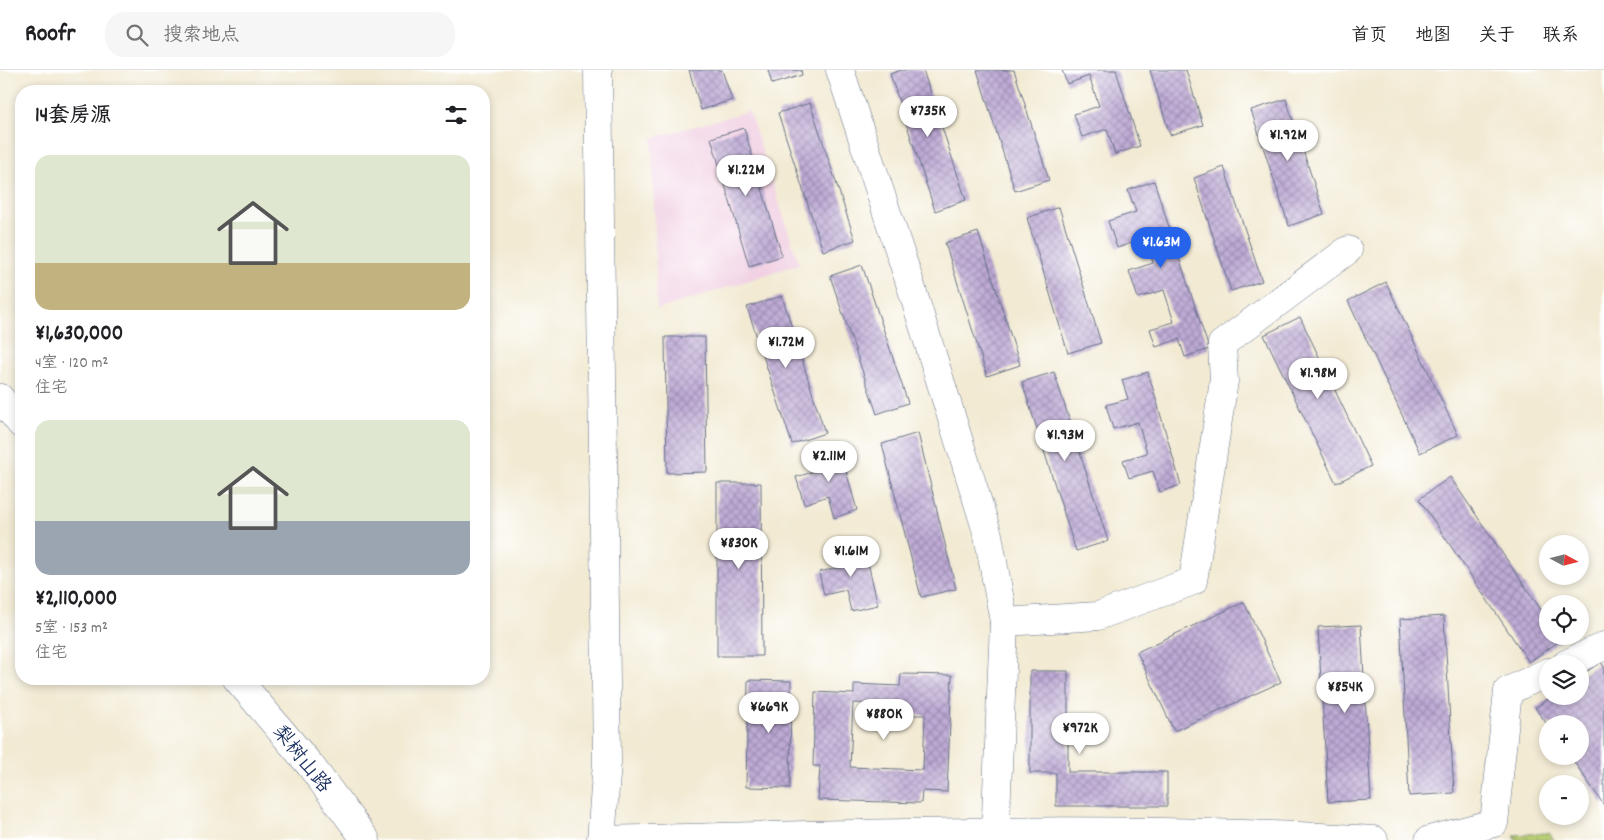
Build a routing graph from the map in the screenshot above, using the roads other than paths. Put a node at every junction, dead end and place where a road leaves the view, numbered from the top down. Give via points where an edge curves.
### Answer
1 (598, 70) edge
2 (840, 70) edge
3 (1348, 250) dead end
4 (0, 398) edge
5 (15, 417) edge
6 (1004, 622) junction
7 (1604, 646) edge
8 (1585, 655) edge
9 (1539, 676) edge
10 (242, 685) edge
11 (995, 835) edge
12 (1303, 838) edge
13 (366, 840) edge
14 (601, 840) edge
15 (1374, 840) edge
16 (1429, 840) edge

1 - 14 street via 607,762
2 - 6 street via 988,535
3 - 6 street via 1222,344 1224,381 1193,581 1098,616
4 - 5 street
6 - 11 street
7 - 8 street
9 - 16 street via 1508,691 1494,823
10 - 13 street, 梨树山路 via 310,765
11 - 12 street
11 - 14 street
12 - 15 street

